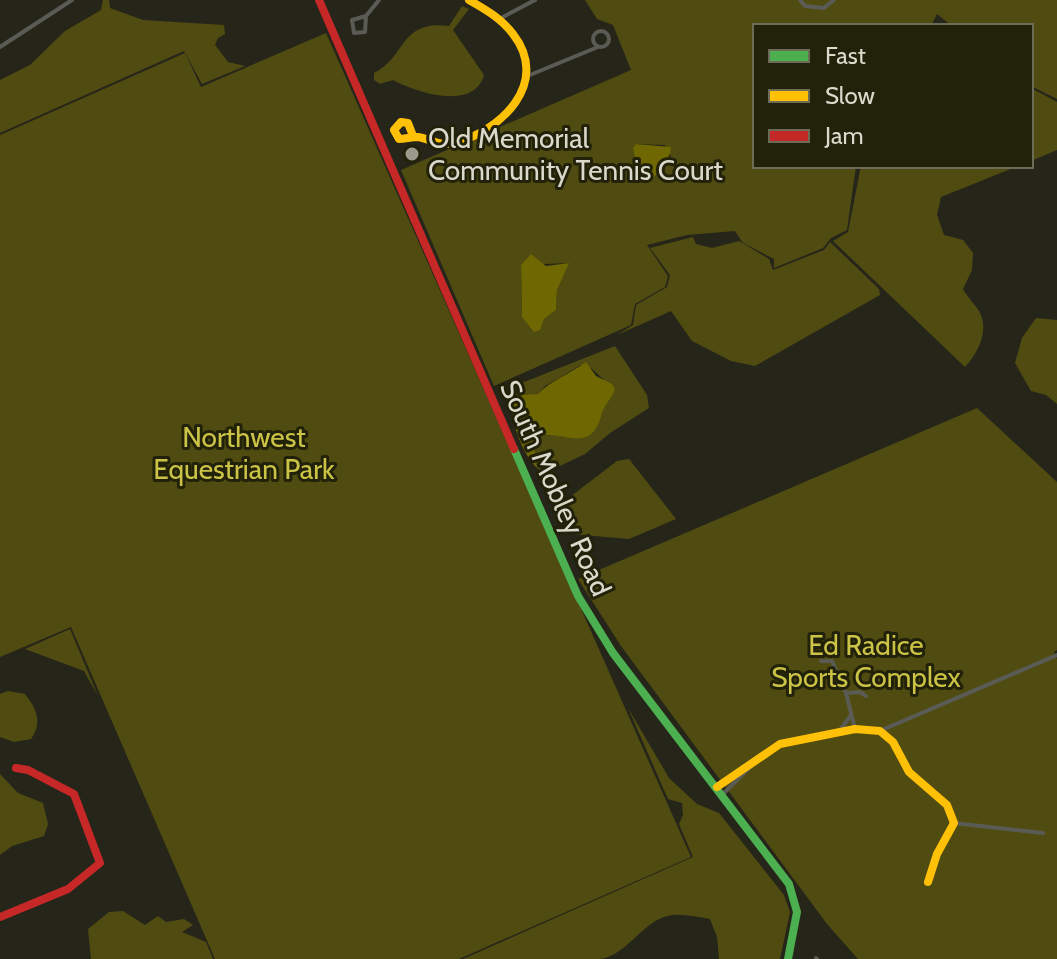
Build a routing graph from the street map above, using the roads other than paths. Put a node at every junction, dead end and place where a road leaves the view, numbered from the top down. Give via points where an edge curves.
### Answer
1 (72, 0) edge
2 (319, 0) edge
3 (379, 0) edge
4 (469, 0) edge
5 (535, 0) edge
6 (800, 0) edge
7 (834, 0) edge
8 (366, 16) junction
9 (503, 17) junction
10 (0, 47) edge
11 (598, 47) junction
12 (525, 77) junction
13 (413, 136) dead end
14 (1057, 655) edge
15 (821, 661) dead end
16 (846, 693) junction
17 (866, 696) dead end
18 (851, 713) junction
19 (855, 729) junction
20 (880, 731) junction
21 (834, 732) junction
22 (16, 768) dead end
23 (720, 790) junction
24 (954, 823) junction
25 (1043, 833) dead end
26 (928, 882) dead end
27 (0, 917) edge
28 (788, 959) edge

1 - 10 street
2 - 23 street, South Mobley Road via 578,596 613,653
3 - 8 street
4 - 9 street
5 - 9 street
6 - 7 street via 805,6 824,8
8 - 8 street via 352,20 354,33 365,32
9 - 12 street via 519,39
11 - 11 street via 608,43 603,31 593,37
11 - 12 street
12 - 13 street via 519,103 495,126 454,144
14 - 20 street
15 - 16 street via 832,661
16 - 17 street
16 - 18 street
18 - 19 street
18 - 21 street via 844,728
19 - 20 street
19 - 21 street
20 - 24 street via 893,742 909,772 947,805
21 - 23 street via 780,744
22 - 27 street via 74,794 100,863 69,886
23 - 28 street, South Mobley Road via 794,895 796,930
24 - 25 street
24 - 26 street

